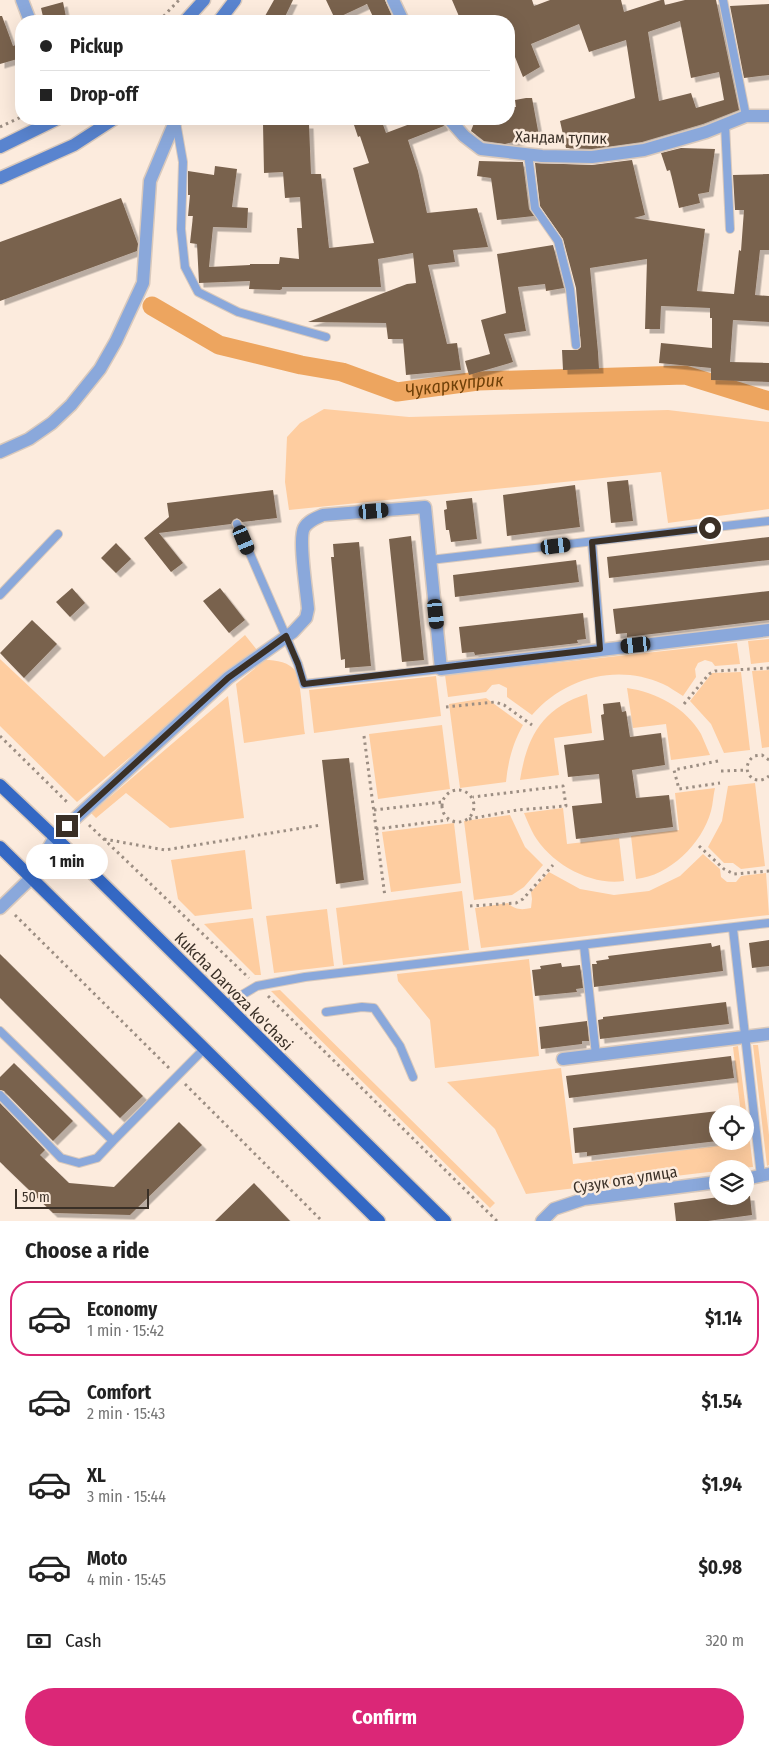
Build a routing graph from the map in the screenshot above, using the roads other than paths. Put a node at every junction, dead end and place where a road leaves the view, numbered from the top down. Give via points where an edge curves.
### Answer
1 (22, 0) edge
2 (204, 0) edge
3 (236, 0) edge
4 (393, 0) edge
5 (723, 0) edge
6 (28, 15) edge
7 (190, 15) edge
8 (224, 15) edge
9 (400, 15) edge
10 (746, 116) junction
11 (769, 116) edge
12 (725, 124) junction
13 (45, 125) edge
14 (104, 125) edge
15 (173, 125) edge
16 (177, 125) edge
17 (454, 125) edge
18 (0, 147) edge
19 (528, 154) junction
20 (0, 178) edge
21 (730, 229) dead end
22 (326, 337) dead end
23 (576, 345) dead end
24 (0, 452) edge
25 (769, 521) edge
26 (237, 524) dead end
27 (58, 534) dead end
28 (592, 542) junction
29 (430, 560) junction
30 (0, 595) edge
31 (769, 630) edge
32 (286, 636) junction
33 (600, 649) junction
34 (441, 668) junction
35 (0, 785) edge
36 (55, 837) junction
37 (0, 847) edge
38 (31, 878) junction
39 (2, 906) edge
40 (769, 924) edge
41 (732, 929) junction
42 (584, 946) junction
43 (225, 1005) junction
44 (326, 1012) dead end
45 (0, 1031) edge
46 (769, 1034) edge
47 (746, 1037) junction
48 (205, 1048) junction
49 (596, 1055) junction
50 (563, 1059) dead end
51 (413, 1077) dead end
52 (0, 1095) edge
53 (113, 1142) junction
54 (765, 1175) edge
55 (709, 1183) edge
56 (379, 1221) edge
57 (445, 1221) edge
58 (542, 1221) edge

1 - 6 street
2 - 7 main road
3 - 8 main road
4 - 9 street
5 - 10 lane
10 - 11 street, Хандам тупик
10 - 12 street, Хандам тупик
12 - 19 street, Хандам тупик via 644,150 592,157
12 - 21 lane
13 - 18 main road
14 - 20 main road via 74,144
15 - 24 street via 150,181 142,283 116,342 100,369 52,424
16 - 22 lane via 183,162 181,229 185,267 198,292 238,312
17 - 19 street, Хандам тупик via 481,149
19 - 23 lane via 535,208 558,241 570,289
25 - 28 lane
26 - 32 lane
27 - 30 lane
28 - 29 lane
28 - 33 lane
29 - 32 street via 425,507 323,516 311,520 304,529 302,540 308,609 306,618
29 - 34 street
31 - 33 street
32 - 34 lane via 304,684
32 - 36 street via 228,678
33 - 34 street
35 - 36 main road, Kukcha Darvoza ko'chasi
36 - 38 street
36 - 43 main road, Kukcha Darvoza ko'chasi
37 - 38 main road
38 - 39 street
38 - 48 main road
40 - 41 lane
41 - 42 lane
41 - 47 lane
42 - 43 lane via 305,977 257,986
42 - 49 lane
43 - 57 main road, Kukcha Darvoza ko'chasi
44 - 51 lane via 374,1008 400,1046
45 - 53 lane
46 - 47 street
47 - 49 street
47 - 54 lane
48 - 53 lane
48 - 56 main road
49 - 50 street
52 - 53 lane via 61,1158 79,1163 97,1158
55 - 58 street, Сузук ота улица via 584,1199 554,1209

